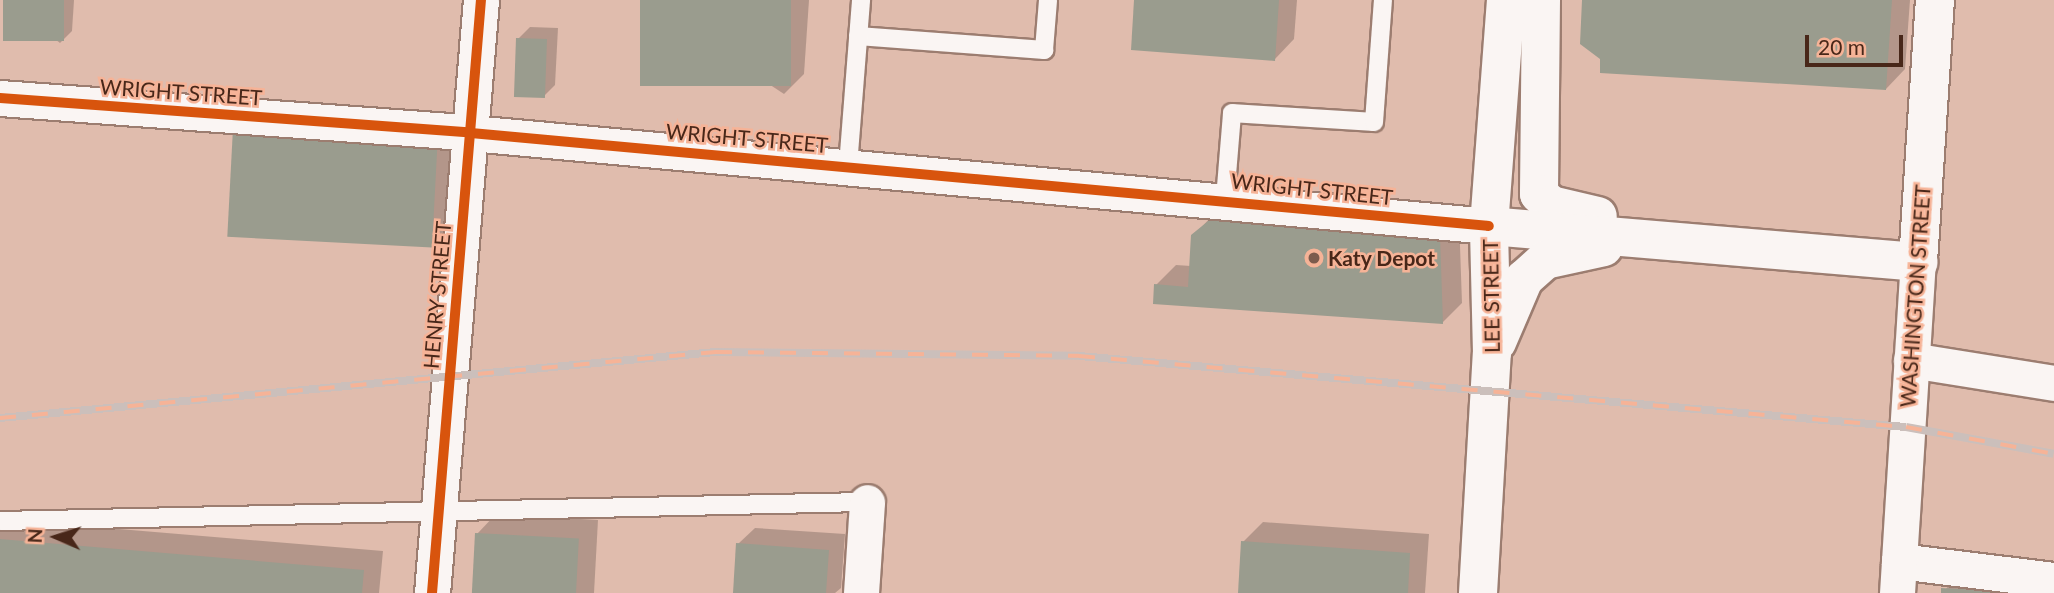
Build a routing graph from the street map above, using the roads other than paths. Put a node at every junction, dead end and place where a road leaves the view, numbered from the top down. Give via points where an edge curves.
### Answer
1 (481, 0) edge
2 (861, 0) edge
3 (1048, 0) edge
4 (1384, 0) edge
5 (1506, 0) edge
6 (1541, 0) edge
7 (1935, 0) edge
8 (858, 36) junction
9 (0, 98) edge
10 (471, 133) junction
11 (848, 166) junction
12 (1225, 199) junction
13 (1489, 226) junction
14 (1663, 238) junction
15 (1918, 262) junction
16 (1493, 353) junction
17 (1911, 360) junction
18 (2054, 383) edge
19 (867, 502) joint
20 (438, 508) junction
21 (0, 521) edge
22 (1898, 577) edge
23 (2054, 580) edge
24 (432, 593) edge
25 (861, 593) edge
26 (1478, 593) edge

1 - 10 street, HENRY STREET
2 - 8 lane
3 - 8 lane via 1044,50
4 - 12 lane via 1374,122 1232,113
5 - 13 main road, LEE STREET
6 - 14 main road via 1539,194 1550,205
7 - 15 main road, WASHINGTON STREET
8 - 11 lane
9 - 10 street, WRIGHT STREET
10 - 11 street, WRIGHT STREET
10 - 20 street, HENRY STREET
11 - 12 street, WRIGHT STREET
12 - 13 street, WRIGHT STREET
13 - 14 main road, WRIGHT STREET
13 - 16 main road, LEE STREET
14 - 15 main road, WRIGHT STREET
14 - 16 main road via 1545,260 1524,279
15 - 17 street, WASHINGTON STREET
16 - 26 main road, LEE STREET
17 - 18 street
17 - 22 street, WASHINGTON STREET
19 - 20 lane
19 - 25 street
20 - 21 lane
20 - 24 street, HENRY STREET
22 - 23 street

